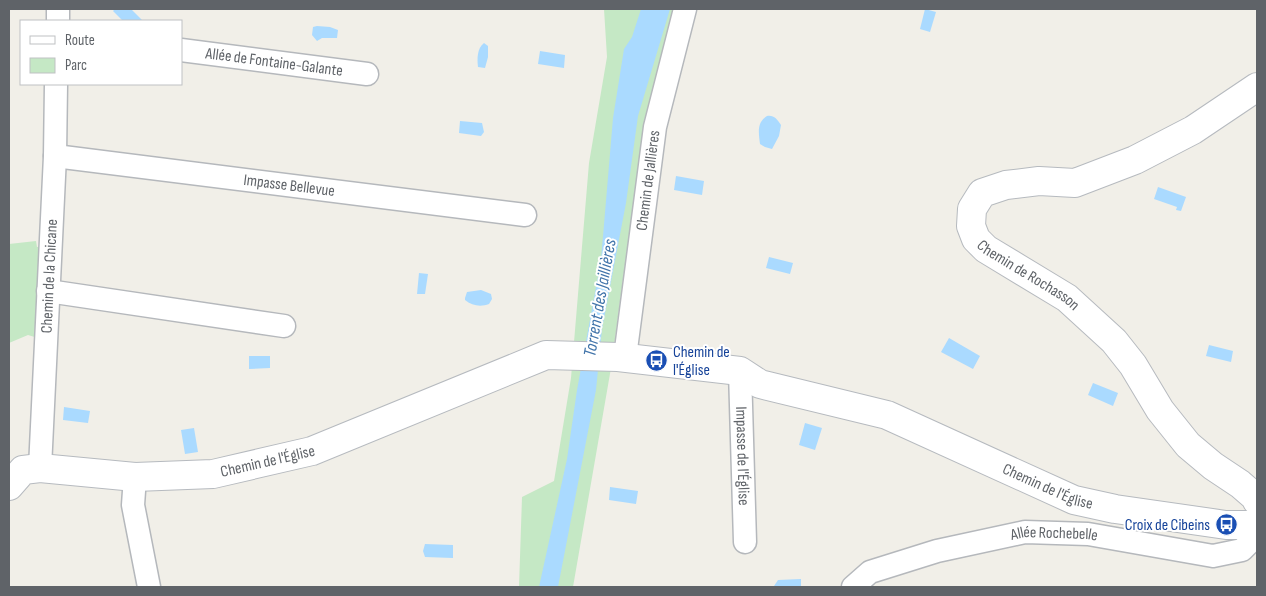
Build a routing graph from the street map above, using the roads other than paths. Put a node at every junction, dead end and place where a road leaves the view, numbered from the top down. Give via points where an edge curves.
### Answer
1 (686, 9) edge
2 (182, 50) edge
3 (366, 74) dead end
4 (56, 85) edge
5 (1257, 87) edge
6 (55, 156) junction
7 (525, 215) dead end
8 (48, 291) junction
9 (284, 326) dead end
10 (619, 357) junction
11 (740, 371) junction
12 (40, 468) junction
13 (135, 477) junction
14 (9, 486) edge
15 (1257, 500) edge
16 (1257, 523) edge
17 (1257, 535) edge
18 (745, 542) dead end
19 (149, 587) edge
20 (853, 587) edge

1 - 10 street, Chemin de Jallières via 655,127
2 - 3 street, Allée de Fontaine-Galante
4 - 6 street, Chemin de la Chicane
5 - 15 street, Chemin de Rochasson via 1193,130 1135,160 1075,183 1031,182 1006,185 982,193 972,209 970,226 976,240 986,249 1067,298 1114,341 1160,410 1188,445
6 - 7 street, Impasse Bellevue
6 - 8 street, Chemin de la Chicane
8 - 9 street
8 - 12 street, Chemin de la Chicane
10 - 11 street, Chemin de l'Église
10 - 13 street, Chemin de l'Église via 546,355 312,451 213,474
11 - 16 street, Chemin de l'Église via 760,384 887,415 1074,500 1226,525
11 - 18 street, Impasse de l'Église
12 - 13 street, Chemin de l'Église
12 - 14 street via 23,470
13 - 19 street via 134,505
17 - 20 street, Allée Rochebelle via 1242,550 1214,556 1088,534 1026,532 937,550 870,572

